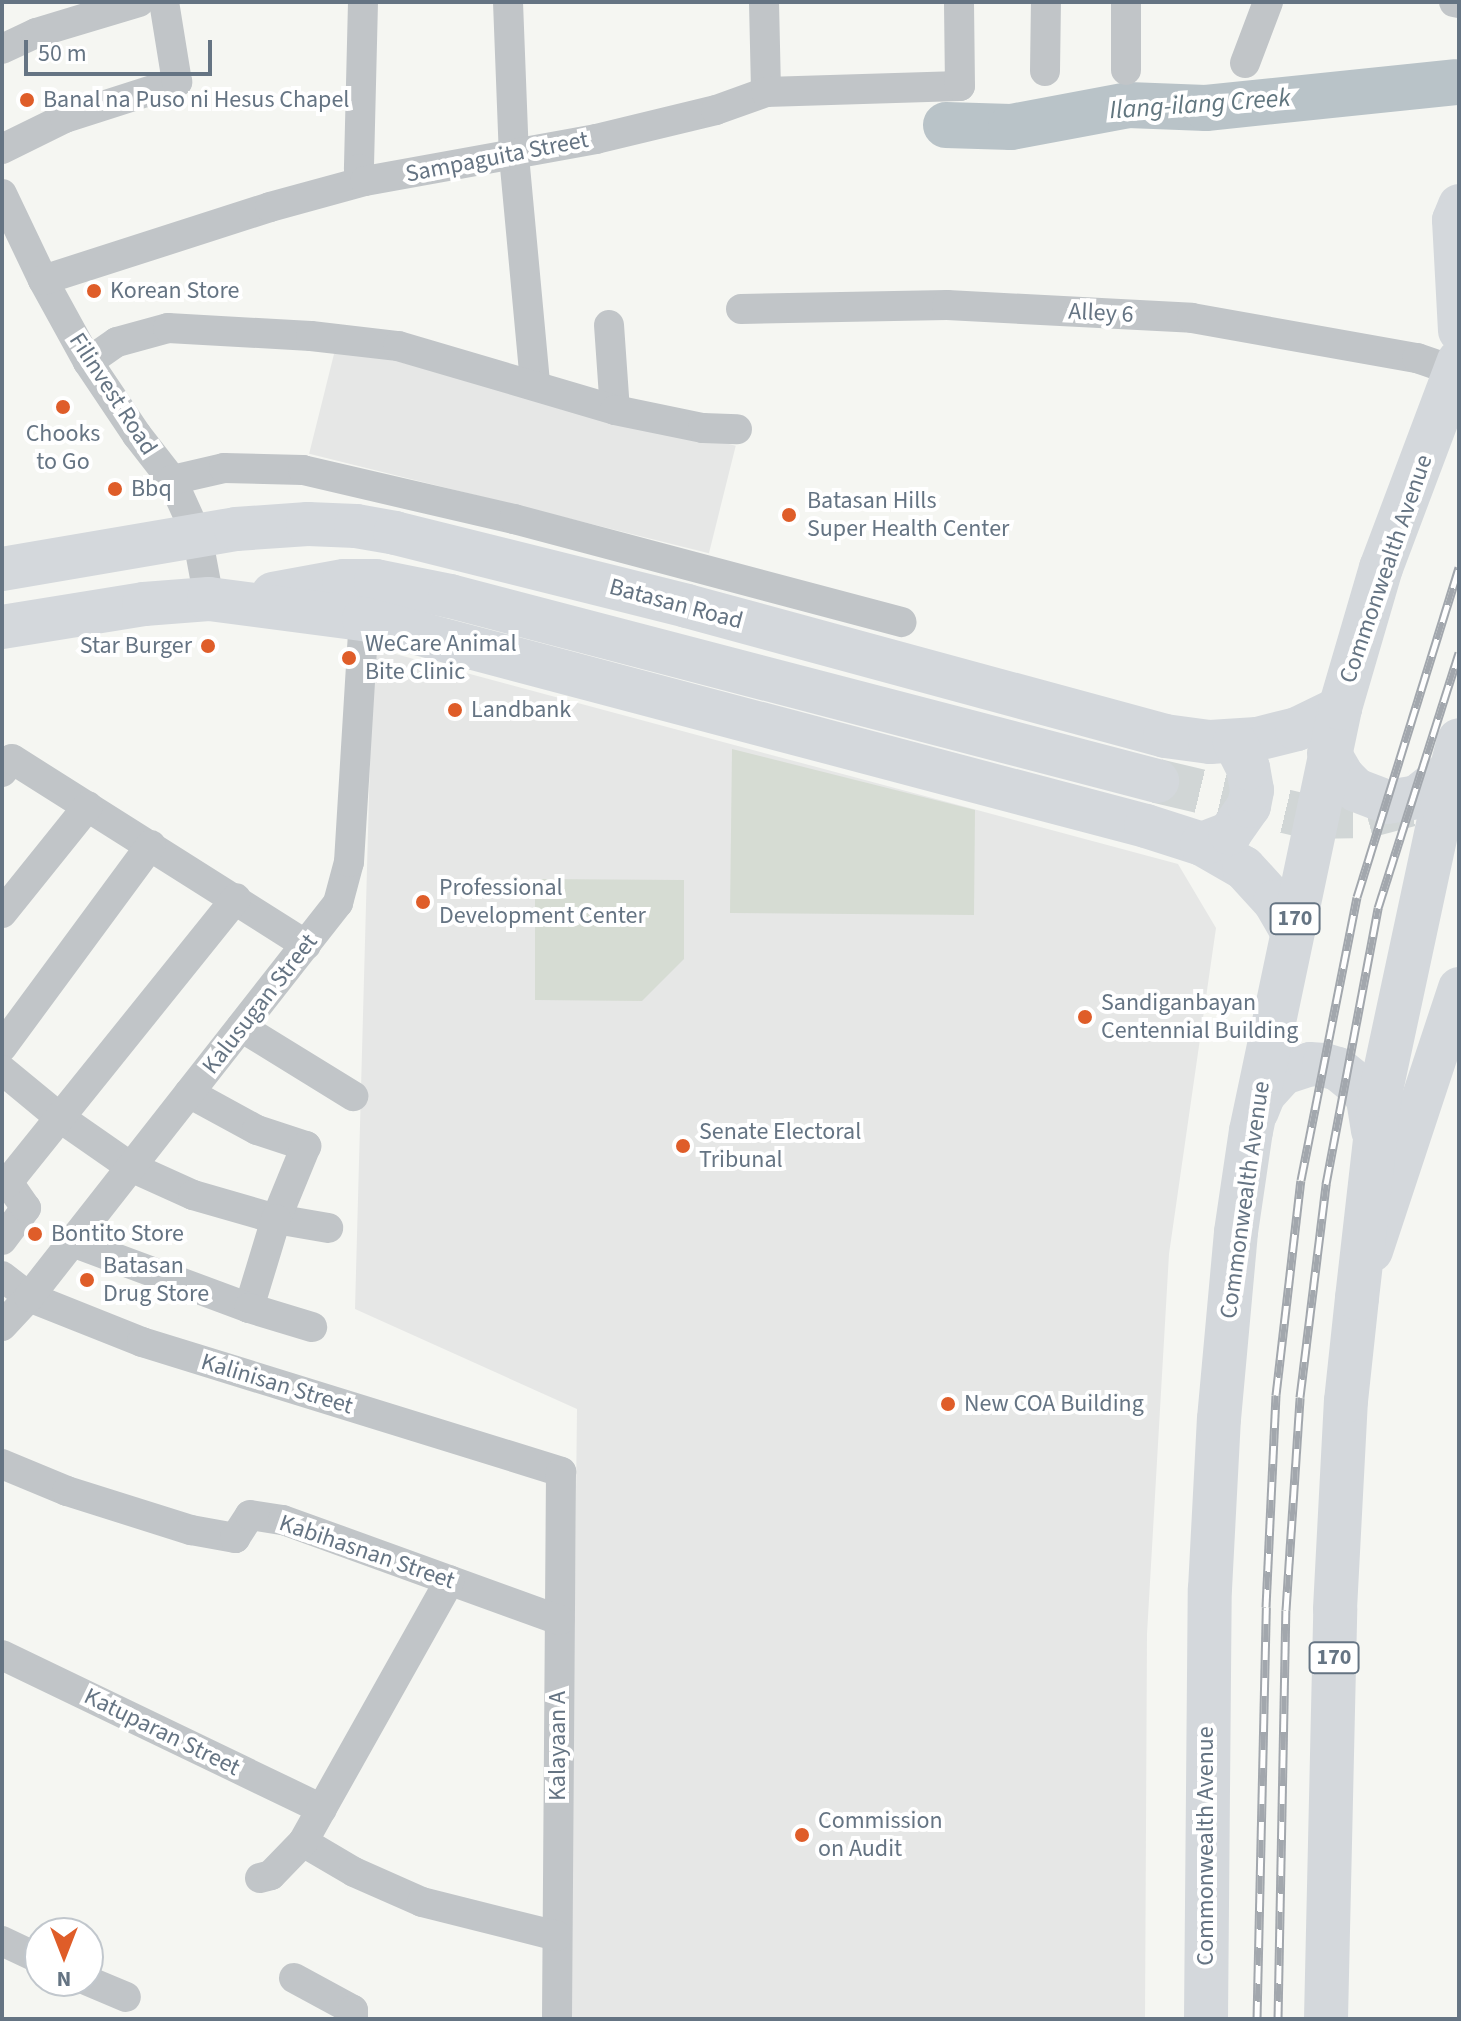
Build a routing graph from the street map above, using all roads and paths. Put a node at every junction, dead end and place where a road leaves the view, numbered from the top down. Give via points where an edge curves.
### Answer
1 (139, 2) edge
2 (164, 2) edge
3 (363, 2) edge
4 (508, 2) edge
5 (764, 2) edge
6 (959, 2) edge
7 (1046, 2) edge
8 (1126, 2) edge
9 (1268, 2) edge
10 (88, 10) edge
11 (2, 49) edge
12 (1245, 63) dead end
13 (1126, 70) dead end
14 (1045, 71) dead end
15 (766, 92) junction
16 (2, 149) edge
17 (514, 156) junction
18 (365, 181) junction
19 (2, 194) edge
20 (1459, 205) edge
21 (43, 280) junction
22 (741, 309) dead end
23 (609, 325) dead end
24 (1458, 355) edge
25 (88, 362) junction
26 (535, 384) junction
27 (615, 410) junction
28 (737, 429) dead end
29 (172, 480) junction
30 (197, 535) junction
31 (2, 569) edge
32 (228, 600) junction
33 (735, 600) junction
34 (364, 619) junction
35 (902, 622) dead end
36 (2, 627) edge
37 (1340, 708) junction
38 (1235, 742) junction
39 (1329, 753) junction
40 (1454, 756) edge
41 (2, 772) edge
42 (1157, 781) tunnel mouth
43 (88, 806) junction
44 (1202, 844) junction
45 (151, 845) junction
46 (236, 898) junction
47 (2, 913) edge
48 (1292, 931) junction
49 (306, 945) junction
50 (1459, 988) edge
51 (241, 1027) junction
52 (2, 1047) edge
53 (2, 1070) edge
54 (189, 1093) junction
55 (353, 1096) dead end
56 (59, 1117) junction
57 (1251, 1131) junction
58 (1373, 1142) junction
59 (131, 1167) junction
60 (276, 1219) junction
61 (328, 1228) dead end
62 (2, 1240) edge
63 (72, 1242) junction
64 (2, 1276) edge
65 (29, 1297) junction
66 (1357, 1298) junction
67 (249, 1308) junction
68 (2, 1326) edge
69 (312, 1327) dead end
70 (2, 1464) edge
71 (561, 1472) joint
72 (450, 1580) junction
73 (559, 1620) junction
74 (2, 1656) edge
75 (322, 1809) junction
76 (303, 1842) junction
77 (260, 1878) dead end
78 (557, 1936) junction
79 (2, 1941) edge
80 (24, 1951) edge
81 (294, 1978) dead end
82 (104, 1988) edge
83 (126, 1997) dead end
84 (353, 2019) edge
85 (557, 2019) edge
86 (1206, 2019) edge
87 (1326, 2019) edge

1 - 10 street
2 - 16 street via 177,82 65,118
3 - 18 street via 359,169
4 - 17 street
5 - 15 street
6 - 15 street, Sampaguita Street via 960,86
7 - 14 street
8 - 13 street
9 - 12 street
10 - 11 street
15 - 17 street, Sampaguita Street via 716,110
17 - 18 street, Sampaguita Street
17 - 26 street
18 - 21 street, Sampaguita Street
19 - 21 street, Filinvest Road
20 - 24 street, Commonwealth Avenue / 170 via 1453,220
21 - 25 street, Filinvest Road
22 - 24 street, Alley 6 via 947,305 1192,318 1417,358
23 - 27 street
24 - 37 main road, Commonwealth Avenue / 170 via 1381,568
25 - 26 street via 117,342 168,328 241,331 394,346
25 - 29 street, Filinvest Road
26 - 27 street
27 - 28 street via 703,428
29 - 30 street, Filinvest Road
29 - 33 street via 224,468 303,470 514,519
30 - 31 main road, Batasan Road
30 - 32 street, Filinvest Road
30 - 33 main road, Batasan Road via 308,524 369,528
32 - 34 main road
32 - 36 main road via 144,604
32 - 42 main road via 376,581
33 - 35 street
33 - 38 main road, Batasan Road via 1128,728 1186,740
34 - 44 main road
34 - 49 street, Kalusugan Street via 349,862 338,903
37 - 38 main road, Batasan Road via 1297,729
37 - 39 main road, Commonwealth Avenue / 170
38 - 44 main road via 1248,768 1249,806 1230,833
39 - 40 main road via 1356,790 1387,802 1417,797
39 - 48 main road, Commonwealth Avenue / 170
40 - 58 main road, 170
41 - 43 street via 12,759
43 - 45 street
43 - 47 street
44 - 48 main road via 1244,868 1275,902
45 - 46 street
45 - 52 street
46 - 49 street
46 - 56 street
48 - 57 main road, Commonwealth Avenue / 170
49 - 51 street, Kalusugan Street
50 - 66 street, 170
51 - 54 street, Kalusugan Street
51 - 55 street
53 - 56 street
54 - 59 street, Kalusugan Street
54 - 60 street via 257,1130 306,1146
56 - 59 street
56 - 62 street via 8,1182 26,1208
57 - 58 main road via 1272,1082 1296,1067 1324,1065 1360,1087 1371,1113
57 - 86 main road, Commonwealth Avenue / 170 via 1236,1232 1216,1481 1207,1714
58 - 66 main road, 170
59 - 60 street via 193,1195
59 - 63 street, Kalusugan Street
60 - 61 street
60 - 67 street
63 - 65 street, Kalusugan Street
63 - 67 street
64 - 65 street, Kalinisan Street
65 - 68 street, Kalusugan Street
65 - 71 street, Kalinisan Street via 142,1342
66 - 87 main road, 170 via 1335,1609
67 - 69 street
70 - 72 street, Kabihasnan Street via 67,1491 191,1530 235,1538 250,1515 283,1520
71 - 73 street, Kalayaan A
72 - 73 street, Kabihasnan Street
72 - 75 street
73 - 78 street, Kalayaan A
74 - 75 street, Katuparan Street
75 - 76 street
76 - 77 street via 271,1875
76 - 78 street via 422,1902
78 - 85 street, Kalayaan A
79 - 80 street
81 - 84 street via 353,2010
82 - 83 street

